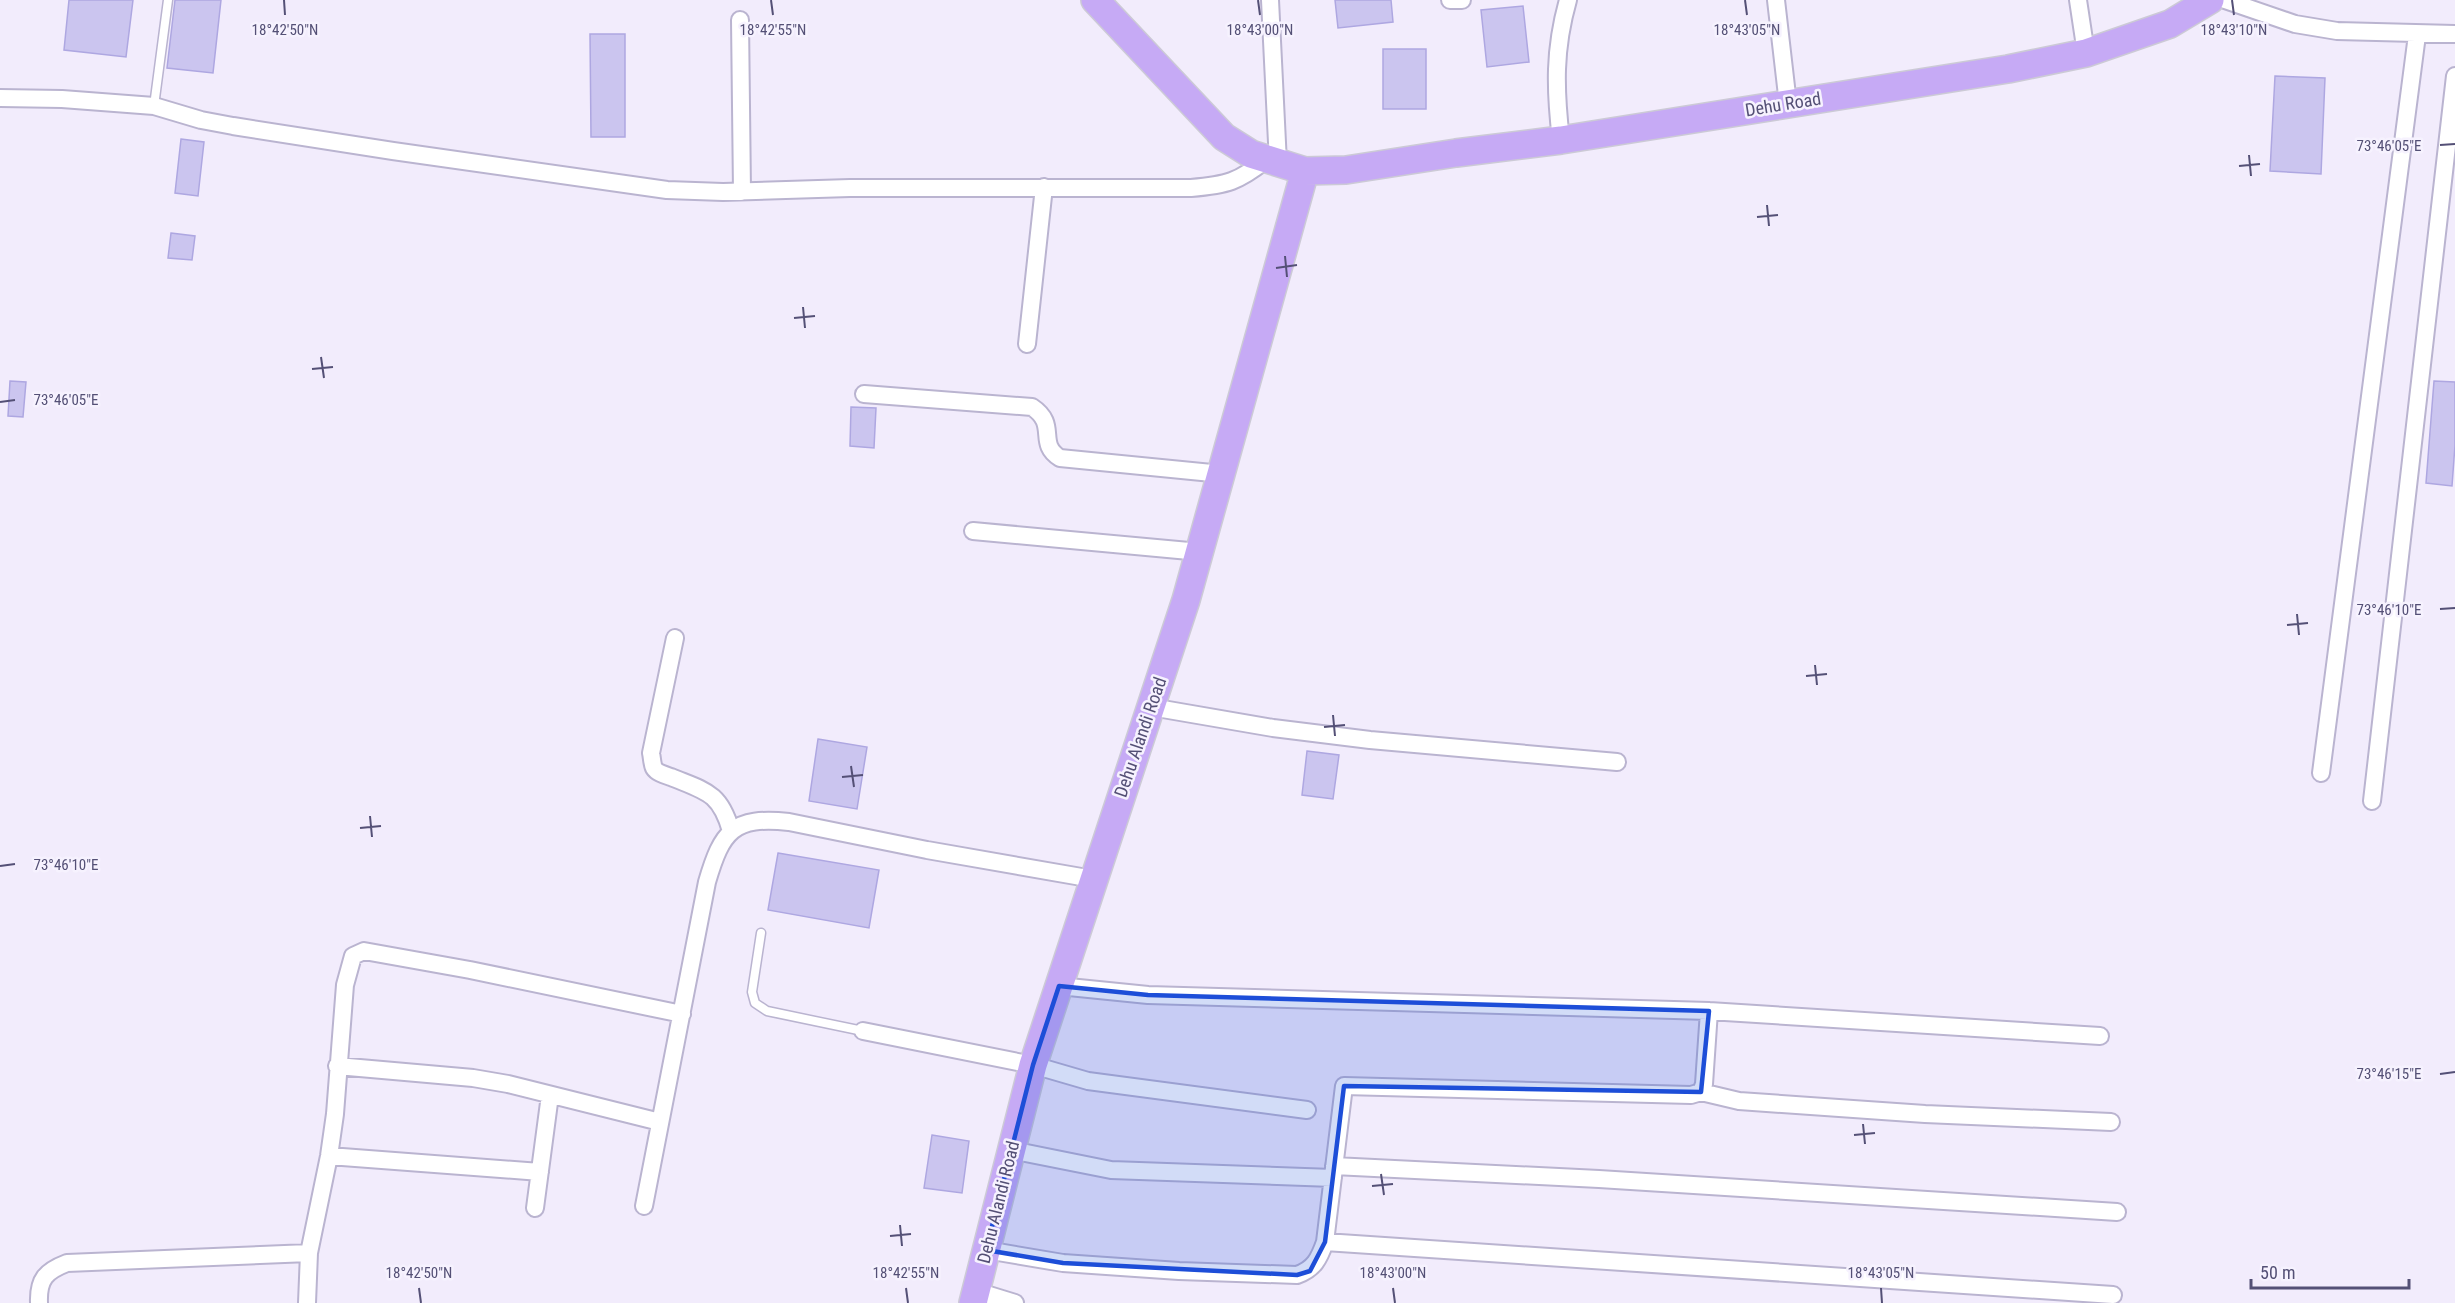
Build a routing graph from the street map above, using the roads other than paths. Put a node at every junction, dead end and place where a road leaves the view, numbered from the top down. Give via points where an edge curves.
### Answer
1 (168, 0) edge
2 (1095, 0) edge
3 (1270, 0) edge
4 (1450, 0) edge
5 (1462, 0) edge
6 (1568, 0) edge
7 (1776, 0) edge
8 (2078, 0) edge
9 (2210, 0) edge
10 (2225, 0) edge
11 (740, 20) dead end
12 (2455, 34) edge
13 (2417, 35) junction
14 (2086, 53) junction
15 (2455, 76) edge
16 (0, 98) edge
17 (1788, 104) junction
18 (154, 106) junction
19 (1561, 140) junction
20 (1272, 161) junction
21 (1305, 171) junction
22 (1044, 187) junction
23 (742, 192) junction
24 (1028, 344) dead end
25 (864, 394) dead end
26 (1222, 474) junction
27 (974, 531) dead end
28 (1200, 552) junction
29 (675, 638) dead end
30 (1150, 707) junction
31 (1617, 762) dead end
32 (2321, 773) dead end
33 (2372, 801) dead end
34 (731, 831) junction
35 (1094, 879) junction
36 (762, 933) dead end
37 (1059, 986) junction
38 (1709, 1011) junction
39 (682, 1014) junction
40 (863, 1031) joint
41 (2100, 1036) dead end
42 (1033, 1065) junction
43 (337, 1066) junction
44 (1701, 1092) junction
45 (550, 1095) junction
46 (1307, 1110) dead end
47 (660, 1122) junction
48 (2111, 1122) dead end
49 (1011, 1150) junction
50 (329, 1156) junction
51 (540, 1172) junction
52 (1334, 1172) junction
53 (644, 1206) dead end
54 (535, 1208) dead end
55 (2118, 1212) dead end
56 (1325, 1242) junction
57 (986, 1250) junction
58 (309, 1253) junction
59 (2113, 1295) dead end
60 (974, 1297) edge
61 (39, 1303) edge
62 (307, 1303) edge
63 (1014, 1303) edge

1 - 18 lane
2 - 20 main road, Dehu Road via 1224,137 1251,154
3 - 20 street
4 - 5 street
6 - 19 street via 1556,61
7 - 17 street
8 - 14 street
9 - 14 main road, Dehu Road via 2170,24
10 - 13 street via 2295,24 2337,31
11 - 23 street
12 - 13 street
13 - 32 street
14 - 17 main road, Dehu Road
15 - 33 street
16 - 18 street
17 - 19 main road, Dehu Road
18 - 23 street via 201,120 393,151 667,190
19 - 21 main road, Dehu Road via 1346,171
20 - 21 main road, Dehu Road
20 - 22 street via 1231,183 1214,186
21 - 26 main road, Dehu Alandi Road
22 - 23 street
22 - 24 street
25 - 26 street via 1032,407 1046,421 1047,440 1052,453 1060,458
26 - 28 main road, Dehu Alandi Road
27 - 28 street
28 - 30 main road, Dehu Alandi Road
29 - 34 street via 651,753 654,768 714,796
30 - 31 street via 1370,740
30 - 35 main road, Dehu Alandi Road
34 - 35 street via 749,822 789,822
34 - 39 street via 719,845 707,882
35 - 37 main road, Dehu Alandi Road
36 - 40 lane via 752,992 755,1003 767,1011
37 - 38 street via 1148,995
37 - 42 main road, Dehu Alandi Road
38 - 41 street
38 - 44 street
39 - 43 street via 364,951 354,956 348,968
39 - 47 street
40 - 42 street
42 - 46 street via 1088,1081
42 - 49 main road, Dehu Alandi Road
43 - 45 street via 473,1078
43 - 50 street
44 - 48 street via 1739,1101
44 - 52 street via 1691,1095 1344,1086
45 - 47 street
45 - 51 street
47 - 53 street
49 - 52 street via 1111,1170
49 - 57 main road, Dehu Alandi Road
50 - 51 street
50 - 58 street
51 - 54 street
52 - 55 street via 1599,1179
52 - 56 street
56 - 57 street via 1310,1271 1282,1276 1063,1263
56 - 59 street
57 - 60 main road, Dehu Alandi Road
58 - 61 street via 67,1263 51,1269 42,1280
58 - 62 street
60 - 63 street

